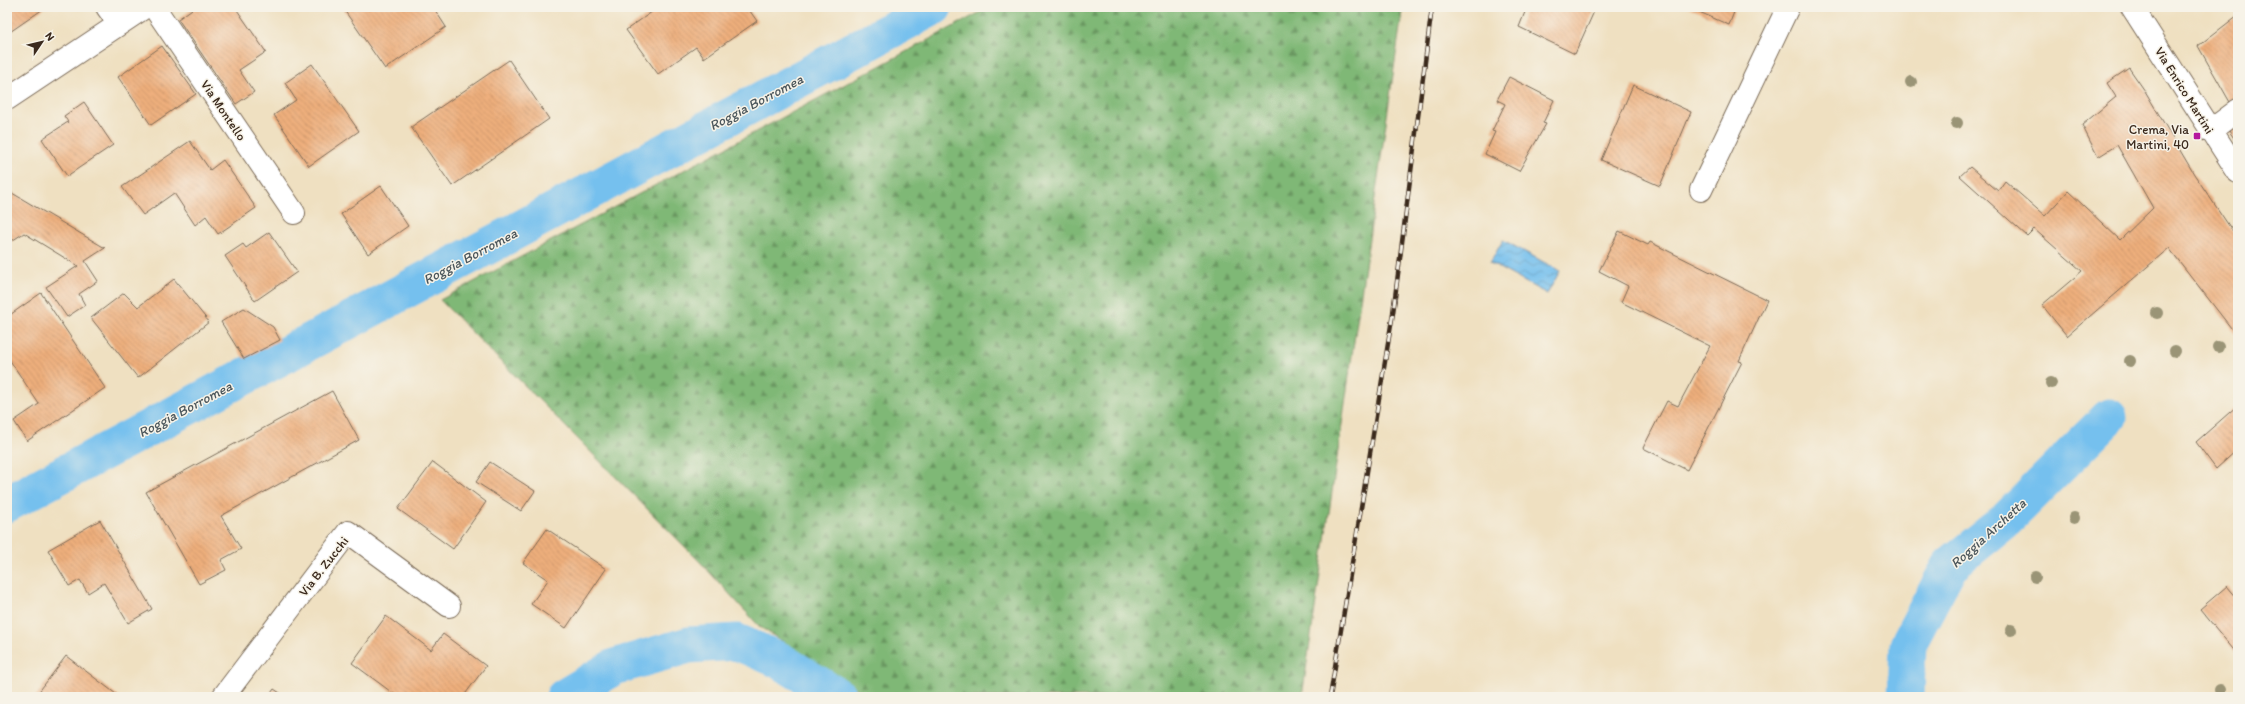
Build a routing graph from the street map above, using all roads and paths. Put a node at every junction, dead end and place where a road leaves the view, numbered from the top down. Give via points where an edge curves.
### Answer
1 (145, 7) edge
2 (154, 7) edge
3 (1788, 7) edge
4 (2132, 7) edge
5 (113, 16) edge
6 (7, 99) edge
7 (2238, 110) edge
8 (2210, 131) junction
9 (2238, 172) edge
10 (1701, 190) dead end
11 (294, 213) dead end
12 (449, 606) dead end
13 (223, 697) edge

1 - 5 street
2 - 11 street, Via Montello
3 - 10 street
4 - 8 street, Via Enrico Martini
5 - 6 street
7 - 8 street
8 - 9 street, Via Enrico Martini
12 - 13 street, Via B. Zucchi via 348,532

